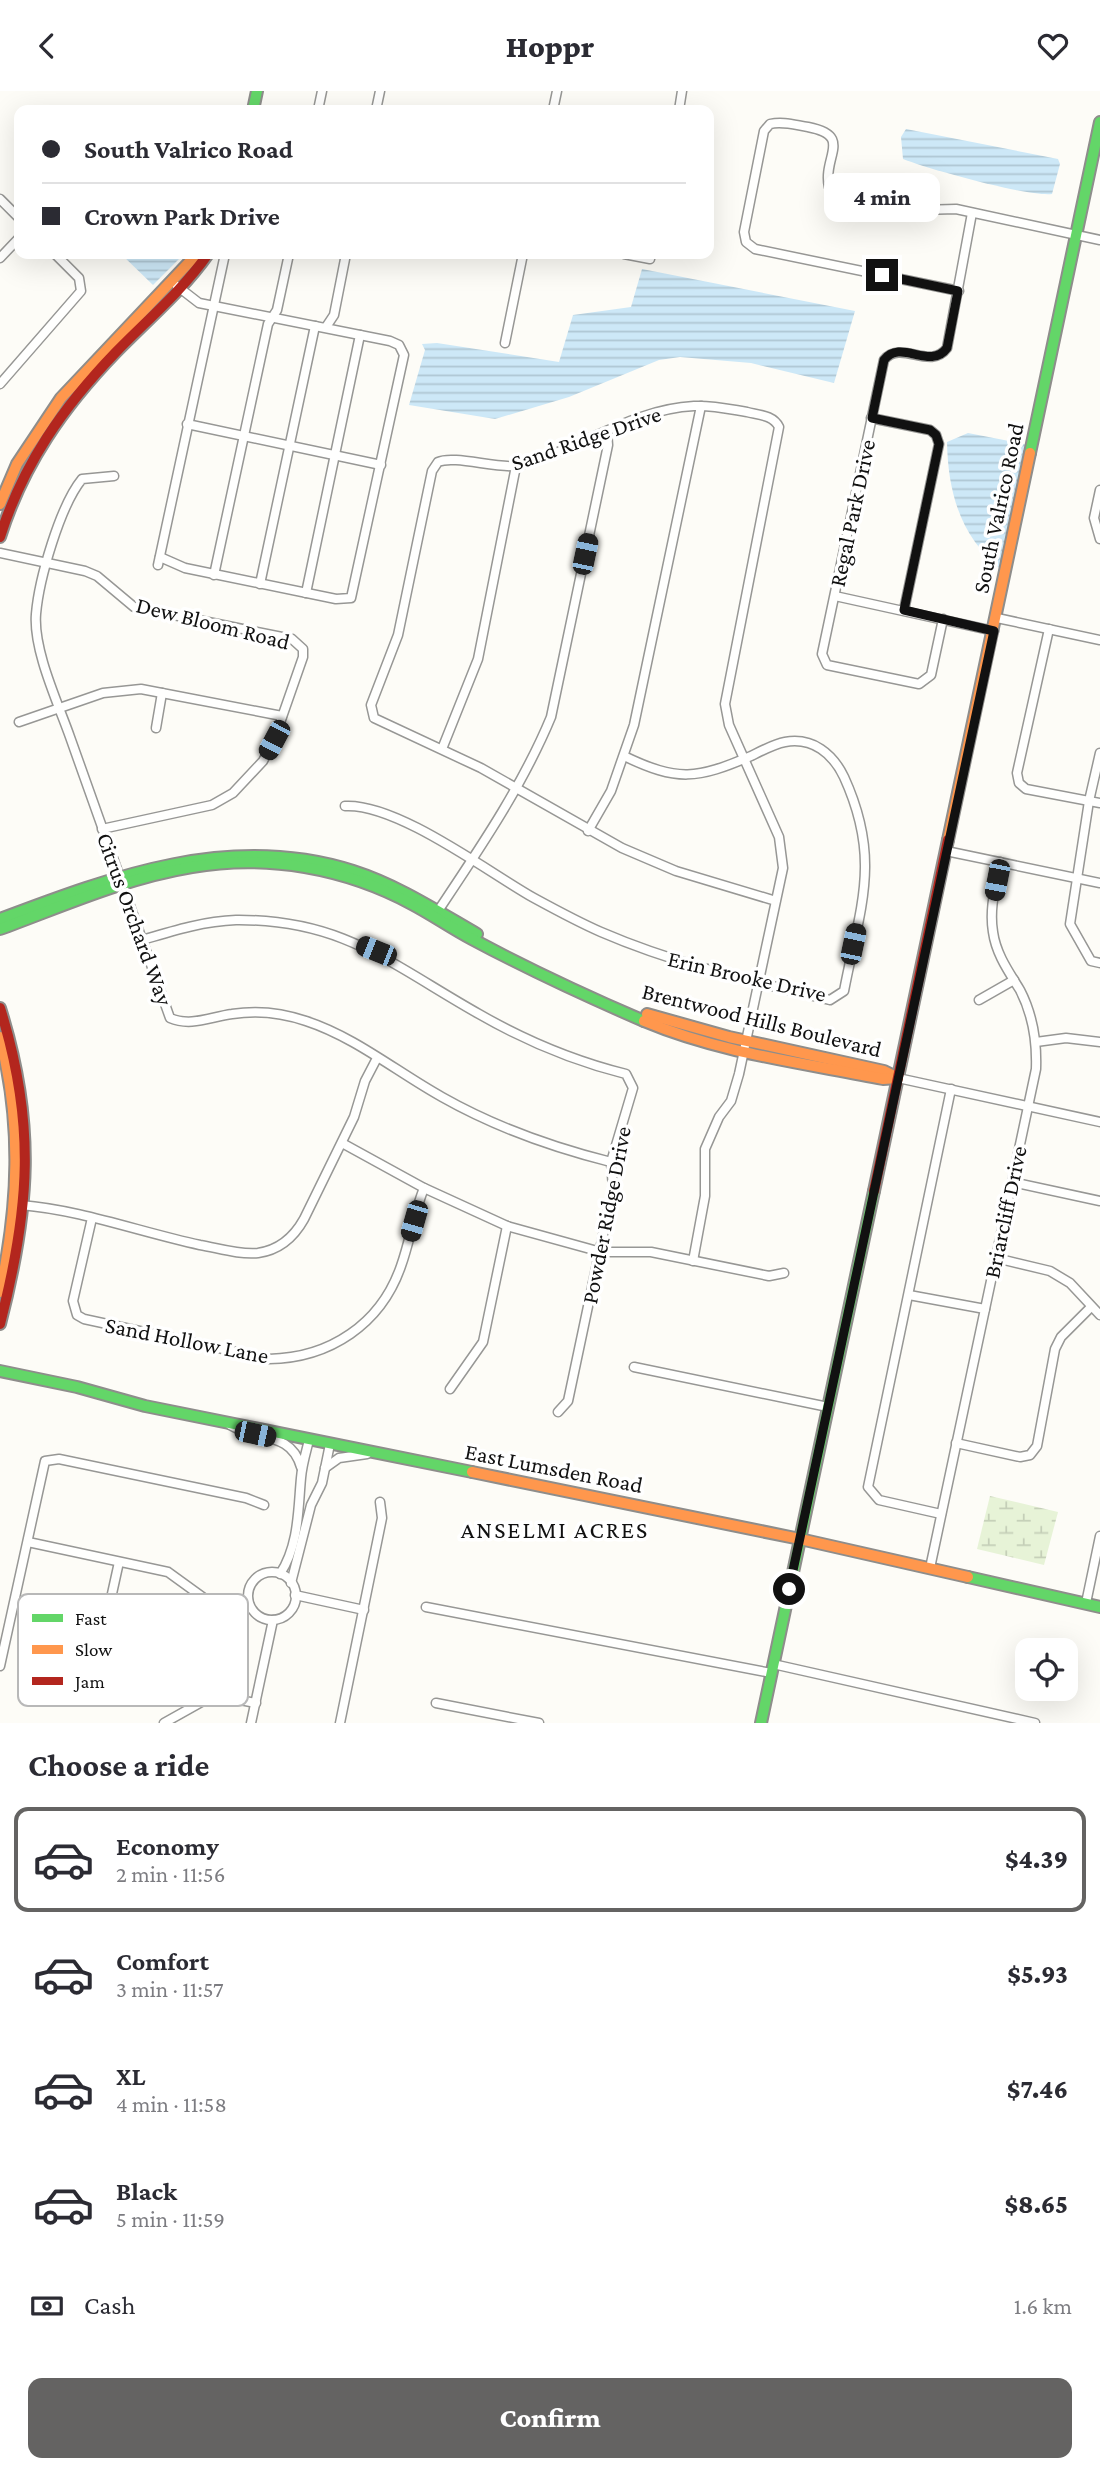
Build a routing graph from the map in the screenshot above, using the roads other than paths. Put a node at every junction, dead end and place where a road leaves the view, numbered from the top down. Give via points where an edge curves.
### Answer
1 (1100, 123) edge
2 (0, 199) edge
3 (14, 213) edge
4 (972, 213) junction
5 (1077, 235) junction
6 (1100, 240) edge
7 (14, 243) edge
8 (0, 258) edge
9 (60, 259) edge
10 (194, 259) edge
11 (203, 259) edge
12 (224, 259) edge
13 (288, 259) edge
14 (345, 259) edge
15 (522, 259) edge
16 (176, 285) junction
17 (958, 291) junction
18 (213, 306) junction
19 (272, 318) junction
20 (315, 325) junction
21 (326, 327) junction
22 (360, 335) junction
23 (505, 343) dead end
24 (0, 384) edge
25 (701, 406) junction
26 (872, 418) junction
27 (187, 424) junction
28 (607, 432) junction
29 (244, 436) junction
30 (290, 446) junction
31 (335, 455) junction
32 (381, 464) junction
33 (516, 466) junction
34 (114, 476) dead end
35 (1100, 490) edge
36 (0, 504) edge
37 (0, 537) edge
38 (1100, 539) edge
39 (0, 553) edge
40 (48, 563) junction
41 (214, 575) junction
42 (260, 584) junction
43 (306, 593) junction
44 (835, 596) junction
45 (904, 610) junction
46 (997, 618) junction
47 (943, 619) junction
48 (1049, 629) junction
49 (994, 631) junction
50 (1100, 640) edge
51 (162, 693) junction
52 (60, 708) junction
53 (282, 716) junction
54 (19, 722) dead end
55 (156, 728) dead end
56 (442, 749) junction
57 (1100, 753) edge
58 (625, 756) junction
59 (743, 759) junction
60 (516, 788) junction
61 (1089, 801) junction
62 (1100, 803) edge
63 (345, 806) dead end
64 (102, 829) junction
65 (588, 831) junction
66 (946, 851) junction
67 (472, 859) junction
68 (1000, 862) junction
69 (1077, 878) junction
70 (120, 881) junction
71 (1100, 883) edge
72 (776, 901) junction
73 (48, 907) junction
74 (436, 912) junction
75 (0, 919) edge
76 (0, 929) edge
77 (142, 940) junction
78 (1100, 963) edge
79 (1014, 980) junction
80 (759, 983) junction
81 (979, 1000) dead end
82 (0, 1008) edge
83 (0, 1037) edge
84 (1036, 1042) junction
85 (1100, 1042) edge
86 (745, 1045) junction
87 (377, 1058) junction
88 (898, 1078) junction
89 (951, 1089) junction
90 (1027, 1106) junction
91 (1100, 1122) edge
92 (342, 1143) junction
93 (611, 1162) junction
94 (1012, 1182) junction
95 (424, 1188) junction
96 (1100, 1201) edge
97 (20, 1205) junction
98 (92, 1218) junction
99 (507, 1226) junction
100 (601, 1252) junction
101 (996, 1258) junction
102 (693, 1261) junction
103 (784, 1273) dead end
104 (0, 1292) edge
105 (909, 1296) junction
106 (1091, 1307) junction
107 (985, 1309) junction
108 (1100, 1315) edge
109 (0, 1324) edge
110 (634, 1367) dead end
111 (0, 1371) edge
112 (450, 1389) dead end
113 (828, 1407) junction
114 (558, 1412) dead end
115 (224, 1422) junction
116 (309, 1440) junction
117 (956, 1443) junction
118 (330, 1444) junction
119 (374, 1453) junction
120 (325, 1468) junction
121 (302, 1470) junction
122 (380, 1501) dead end
123 (264, 1505) dead end
124 (941, 1514) junction
125 (1100, 1536) edge
126 (800, 1539) junction
127 (28, 1542) junction
128 (119, 1562) junction
129 (930, 1568) junction
130 (280, 1574) junction
131 (291, 1583) junction
132 (112, 1594) edge
133 (198, 1594) edge
134 (296, 1595) junction
135 (1086, 1603) junction
136 (249, 1605) joint
137 (426, 1607) dead end
138 (1100, 1607) edge
139 (364, 1610) junction
140 (273, 1620) junction
141 (0, 1666) edge
142 (772, 1668) junction
143 (248, 1701) edge
144 (256, 1703) junction
145 (436, 1703) dead end
146 (194, 1706) edge
147 (164, 1723) edge
148 (251, 1723) edge
149 (340, 1723) edge
150 (539, 1723) edge
151 (761, 1723) edge
152 (1035, 1723) edge

1 - 5 street, South Valrico Road
2 - 3 street
4 - 5 street
4 - 17 street, Regal Park Drive
4 - 17 street via 920,210 838,193 827,179 834,143 831,135 779,122 764,131 744,232 746,242 755,249
5 - 6 street
5 - 46 street, South Valrico Road
7 - 8 street
9 - 24 street via 79,278 81,291
10 - 16 street
11 - 16 street
12 - 18 street
13 - 19 street
14 - 21 street via 334,315
15 - 23 street
16 - 18 street via 194,301
16 - 36 street via 57,401 23,451
16 - 37 street via 63,409 23,472
17 - 26 street, Regal Park Drive via 947,348 931,358 890,353 884,360
18 - 19 street
18 - 27 street
19 - 20 street
19 - 29 street
20 - 21 street
20 - 30 street
21 - 22 street
22 - 31 street
22 - 32 street via 395,343 404,355
25 - 28 street, Sand Ridge Drive via 658,412
25 - 58 street
25 - 59 street, Sand Ridge Drive via 766,416 780,429 725,691 727,721
26 - 44 street, Regal Park Drive
26 - 45 street via 930,430 939,444
27 - 29 street
27 - 41 street via 159,561
28 - 33 street, Sand Ridge Drive
28 - 60 street via 551,717
29 - 30 street
29 - 41 street
30 - 31 street
30 - 42 street
31 - 32 street
31 - 43 street
32 - 43 street via 351,598
33 - 56 street via 478,659
33 - 56 street, Sand Ridge Drive via 447,459 434,466 396,642 371,705 376,720
34 - 40 street, Citrus Orchard Way via 82,479 74,489
35 - 38 street via 1094,518
39 - 40 street, Dew Bloom Road
40 - 52 street, Citrus Orchard Way via 36,615 39,645
40 - 53 street, Dew Bloom Road via 97,576 122,599 150,612 296,640 303,657
41 - 42 street
42 - 43 street
44 - 45 street
44 - 47 street, Regal Park Drive via 822,654 827,665 919,684 931,675
45 - 47 street
46 - 48 street
46 - 49 street, South Valrico Road
47 - 49 street
48 - 50 street
48 - 61 street via 1017,773 1019,783 1027,789
49 - 66 street, South Valrico Road
51 - 52 street via 122,688
51 - 53 street
51 - 55 street
52 - 54 street
52 - 64 street, Citrus Orchard Way
53 - 64 street, Dew Bloom Road via 263,761 233,793 212,805
56 - 60 street, Sand Ridge Drive
57 - 61 street
58 - 59 street, Erin Brooke Drive via 657,772 693,776
58 - 65 street
59 - 72 street, Sand Ridge Drive via 779,837 783,868
59 - 80 street, Erin Brooke Drive via 784,742 807,744 829,753 857,806 867,850 867,875 844,991 830,1000
60 - 65 street, Sand Ridge Drive
60 - 67 street
61 - 62 street
61 - 69 street
63 - 67 street, Erin Brooke Drive via 361,805 383,814
64 - 70 street, Citrus Orchard Way
65 - 72 street, Sand Ridge Drive via 676,871
66 - 68 street
66 - 88 street, South Valrico Road
67 - 74 street
67 - 80 street, Erin Brooke Drive via 534,898 598,930 683,964
68 - 69 street
68 - 79 street, Briarcliff Drive via 993,931
69 - 71 street
69 - 78 street via 1070,924 1091,961
70 - 73 street, Brentwood Hills Boulevard
70 - 74 street, Brentwood Hills Boulevard via 187,858 286,856 365,873
70 - 77 street, Citrus Orchard Way
72 - 80 street, Sand Ridge Drive
73 - 75 street, Brentwood Hills Boulevard
73 - 76 street, Brentwood Hills Boulevard
74 - 86 street, Brentwood Hills Boulevard via 495,949 615,1006
77 - 87 street, Citrus Orchard Way via 170,1018 184,1024 234,1013 281,1014 326,1028
77 - 93 street, Powder Ridge Drive via 234,920 300,926 376,951 545,1048 626,1074 633,1088
79 - 81 street
79 - 84 street, Briarcliff Drive via 1028,1007
80 - 86 street, Sand Ridge Drive
82 - 97 street via 22,1094 27,1145
83 - 97 street via 16,1120
84 - 85 street via 1066,1038
84 - 90 street, Briarcliff Drive
86 - 88 street, Brentwood Hills Boulevard via 884,1071
86 - 102 street, Sand Ridge Drive via 731,1101 705,1149 705,1196
87 - 92 street
87 - 93 street, Citrus Orchard Way via 504,1128 556,1149
88 - 89 street
88 - 113 street, South Valrico Road
89 - 90 street
89 - 105 street
90 - 91 street
90 - 94 street, Briarcliff Drive
92 - 95 street
92 - 98 street via 301,1226 288,1240 268,1250 234,1252
93 - 100 street, Powder Ridge Drive via 613,1188
94 - 96 street
94 - 101 street, Briarcliff Drive
95 - 98 street, Sand Hollow Lane via 401,1267 379,1309 359,1330 328,1348 294,1358 270,1359 77,1315 74,1301
95 - 99 street
97 - 98 street
97 - 104 street
97 - 109 street via 17,1262
99 - 100 street
99 - 112 street via 483,1342
100 - 102 street via 651,1252
100 - 114 street, Powder Ridge Drive via 568,1401
101 - 106 street via 1050,1271 1070,1283
101 - 107 street, Briarcliff Drive
102 - 103 street via 769,1276
105 - 107 street
105 - 124 street via 868,1487 879,1500
106 - 108 street
106 - 117 street via 1055,1349 1037,1446 1030,1455 1020,1457
107 - 117 street, Briarcliff Drive
110 - 113 street
111 - 115 street, East Lumsden Road
113 - 126 street, South Valrico Road
115 - 116 street, East Lumsden Road
115 - 121 street via 286,1443 296,1452
116 - 118 street, East Lumsden Road
116 - 121 street
117 - 124 street, Briarcliff Drive
118 - 119 street, East Lumsden Road
118 - 120 street
119 - 120 street via 339,1458
119 - 126 street, East Lumsden Road
120 - 131 street
121 - 130 street via 302,1503
122 - 139 street via 382,1518
123 - 127 street via 59,1459 45,1461
124 - 129 street, Briarcliff Drive
125 - 135 street
126 - 129 street, East Lumsden Road
126 - 142 street, South Valrico Road
127 - 128 street
127 - 141 street
128 - 132 street
128 - 133 street via 168,1572
129 - 135 street, East Lumsden Road
130 - 131 street
130 - 136 street via 257,1577 249,1590
131 - 134 street
134 - 139 street
134 - 140 street via 292,1609
135 - 138 street, East Lumsden Road
136 - 140 street via 259,1616
137 - 142 street
139 - 149 street
140 - 144 street
142 - 151 street, South Valrico Road
142 - 152 street
143 - 144 street
144 - 148 street
145 - 150 street
146 - 147 street

